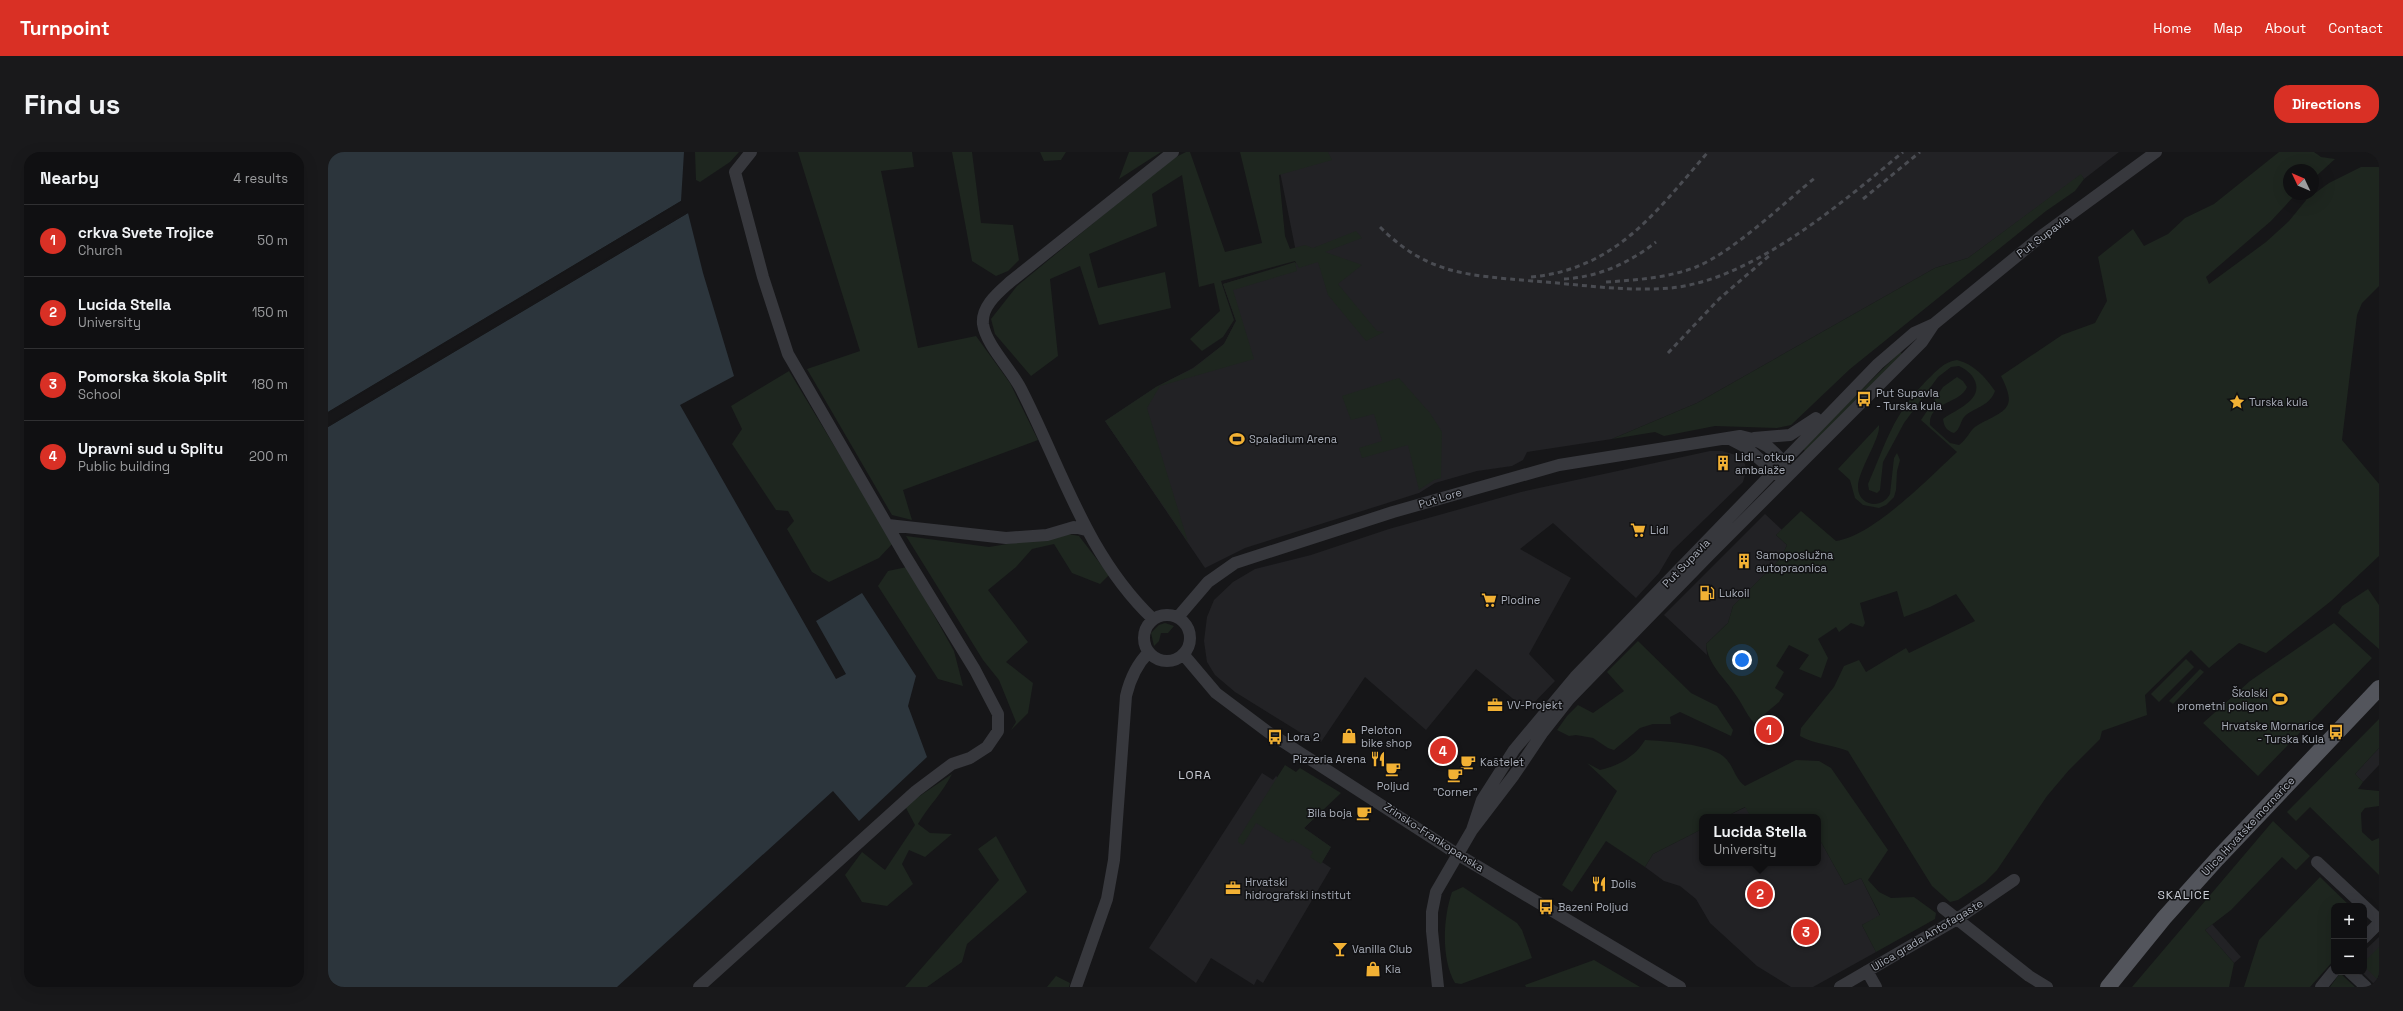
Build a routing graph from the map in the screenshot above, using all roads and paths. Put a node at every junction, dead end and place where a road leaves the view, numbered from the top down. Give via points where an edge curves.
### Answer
1 (751, 152) edge
2 (1173, 152) edge
3 (2156, 152) edge
4 (1934, 324) junction
5 (1835, 408) junction
6 (1727, 438) junction
7 (1751, 438) junction
8 (1783, 462) junction
9 (1774, 472) junction
10 (1788, 474) junction
11 (888, 525) junction
12 (1086, 530) junction
13 (1178, 617) junction
14 (1153, 619) junction
15 (1149, 652) junction
16 (1183, 654) junction
17 (2379, 688) edge
18 (1472, 830) junction
19 (1457, 854) junction
20 (2317, 862) dead end
21 (2014, 880) dead end
22 (2361, 903) edge
23 (1943, 908) dead end
24 (2367, 909) edge
25 (1958, 919) junction
26 (2379, 921) edge
27 (2367, 935) edge
28 (1867, 971) junction
29 (2331, 975) edge
30 (2353, 975) edge
31 (699, 987) edge
32 (1076, 987) edge
33 (1438, 987) edge
34 (1680, 987) edge
35 (1840, 987) edge
36 (1876, 987) edge
37 (2047, 987) edge
38 (2108, 987) edge
39 (2321, 987) edge
40 (2366, 987) edge

1 - 11 street via 735,172 763,278 788,354
2 - 12 street via 1010,282 987,308 983,322 987,337 1021,388
3 - 4 street, Put Supavla via 2044,234
4 - 5 street, Put Supavla via 1914,333 1878,364
4 - 10 street, Put Supavla via 1922,342
5 - 7 street via 1790,435
5 - 8 street, Put Supavla
6 - 7 street, Put Lore
6 - 9 street via 1747,448
6 - 13 street, Put Lore via 1559,465 1525,473 1235,563 1208,582
7 - 8 street, Put Lore via 1768,446
8 - 9 street, Put Supavla
8 - 10 street, Put Lore
9 - 10 street
9 - 18 street, Put Supavla via 1575,677 1529,731 1482,800
10 - 18 street, Put Supavla via 1569,699
11 - 12 street via 1006,538 1047,535 1074,527
11 - 31 street via 975,670 998,714 998,731 987,748 970,758 952,764 916,791
12 - 14 street via 1136,603
13 - 14 street via 1165,615
13 - 16 street via 1188,627 1190,634 1188,648
14 - 15 street via 1145,631 1145,645
15 - 16 street via 1162,660 1177,658
15 - 32 street via 1139,662 1126,696 1114,860 1107,899
16 - 19 street, Zrinsko-Frankopanska via 1216,693 1268,732
17 - 38 main road, Ulica Hrvatske mornarice via 2217,859 2164,918
18 - 19 street, Put Supavla
19 - 33 street, Put Supavla via 1436,892 1432,912
19 - 34 street, Zrinsko-Frankopanska
20 - 22 street
21 - 25 street, Ulica grada Antofagaste
23 - 25 street
24 - 26 street
25 - 28 street, Ulica grada Antofagaste
25 - 37 street via 2029,976
26 - 27 street
28 - 35 street, Ulica grada Antofagaste
28 - 36 street
29 - 39 street
30 - 40 street

